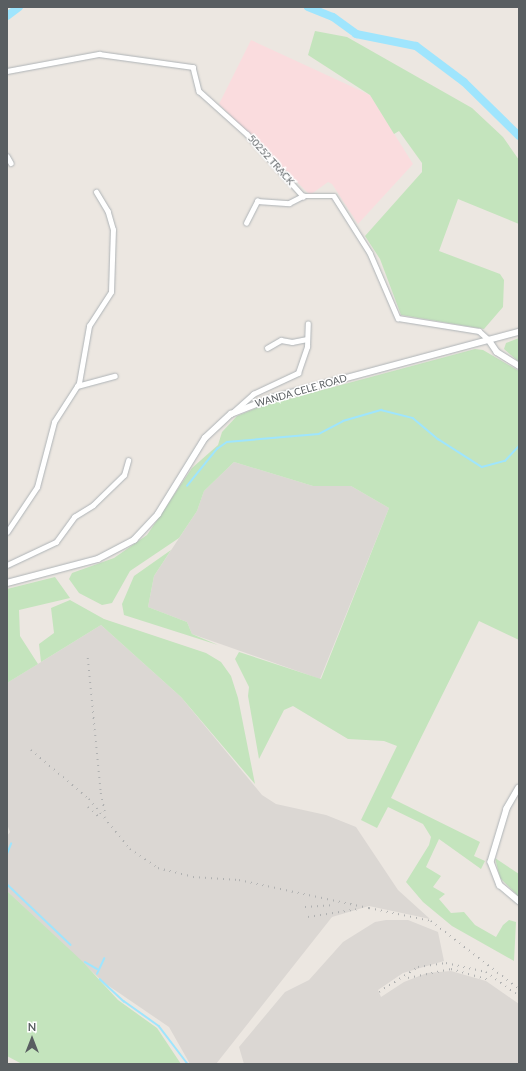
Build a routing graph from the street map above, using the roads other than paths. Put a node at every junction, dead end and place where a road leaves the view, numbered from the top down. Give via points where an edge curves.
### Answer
1 (7, 72) edge
2 (7, 156) edge
3 (11, 163) dead end
4 (96, 192) dead end
5 (303, 196) junction
6 (246, 223) dead end
7 (308, 324) dead end
8 (519, 332) edge
9 (307, 339) junction
10 (489, 340) junction
11 (267, 348) dead end
12 (519, 366) edge
13 (115, 376) dead end
14 (77, 386) junction
15 (231, 414) junction
16 (128, 461) dead end
17 (7, 532) edge
18 (7, 565) edge
19 (7, 583) edge
20 (519, 788) edge
21 (519, 901) edge

1 - 5 street, 50252 TRACK via 91,54 191,65 195,69 199,90 252,139
2 - 3 street
4 - 14 street via 112,224 112,280 108,299 91,322
5 - 6 street via 288,204 257,201
5 - 10 street via 334,196 370,253 398,318 479,331
7 - 9 street
8 - 10 street, WANDA CELE ROAD
9 - 11 street via 292,342 281,340
9 - 15 street via 298,373 252,394
10 - 12 street via 497,352
10 - 15 street, WANDA CELE ROAD via 272,398
13 - 14 street
14 - 17 street via 54,422 37,487
15 - 19 street, WANDA CELE ROAD via 205,438 158,514 134,540 98,559
16 - 18 street via 124,475 93,505 74,517 56,542
20 - 21 street via 507,809 490,862 500,886

